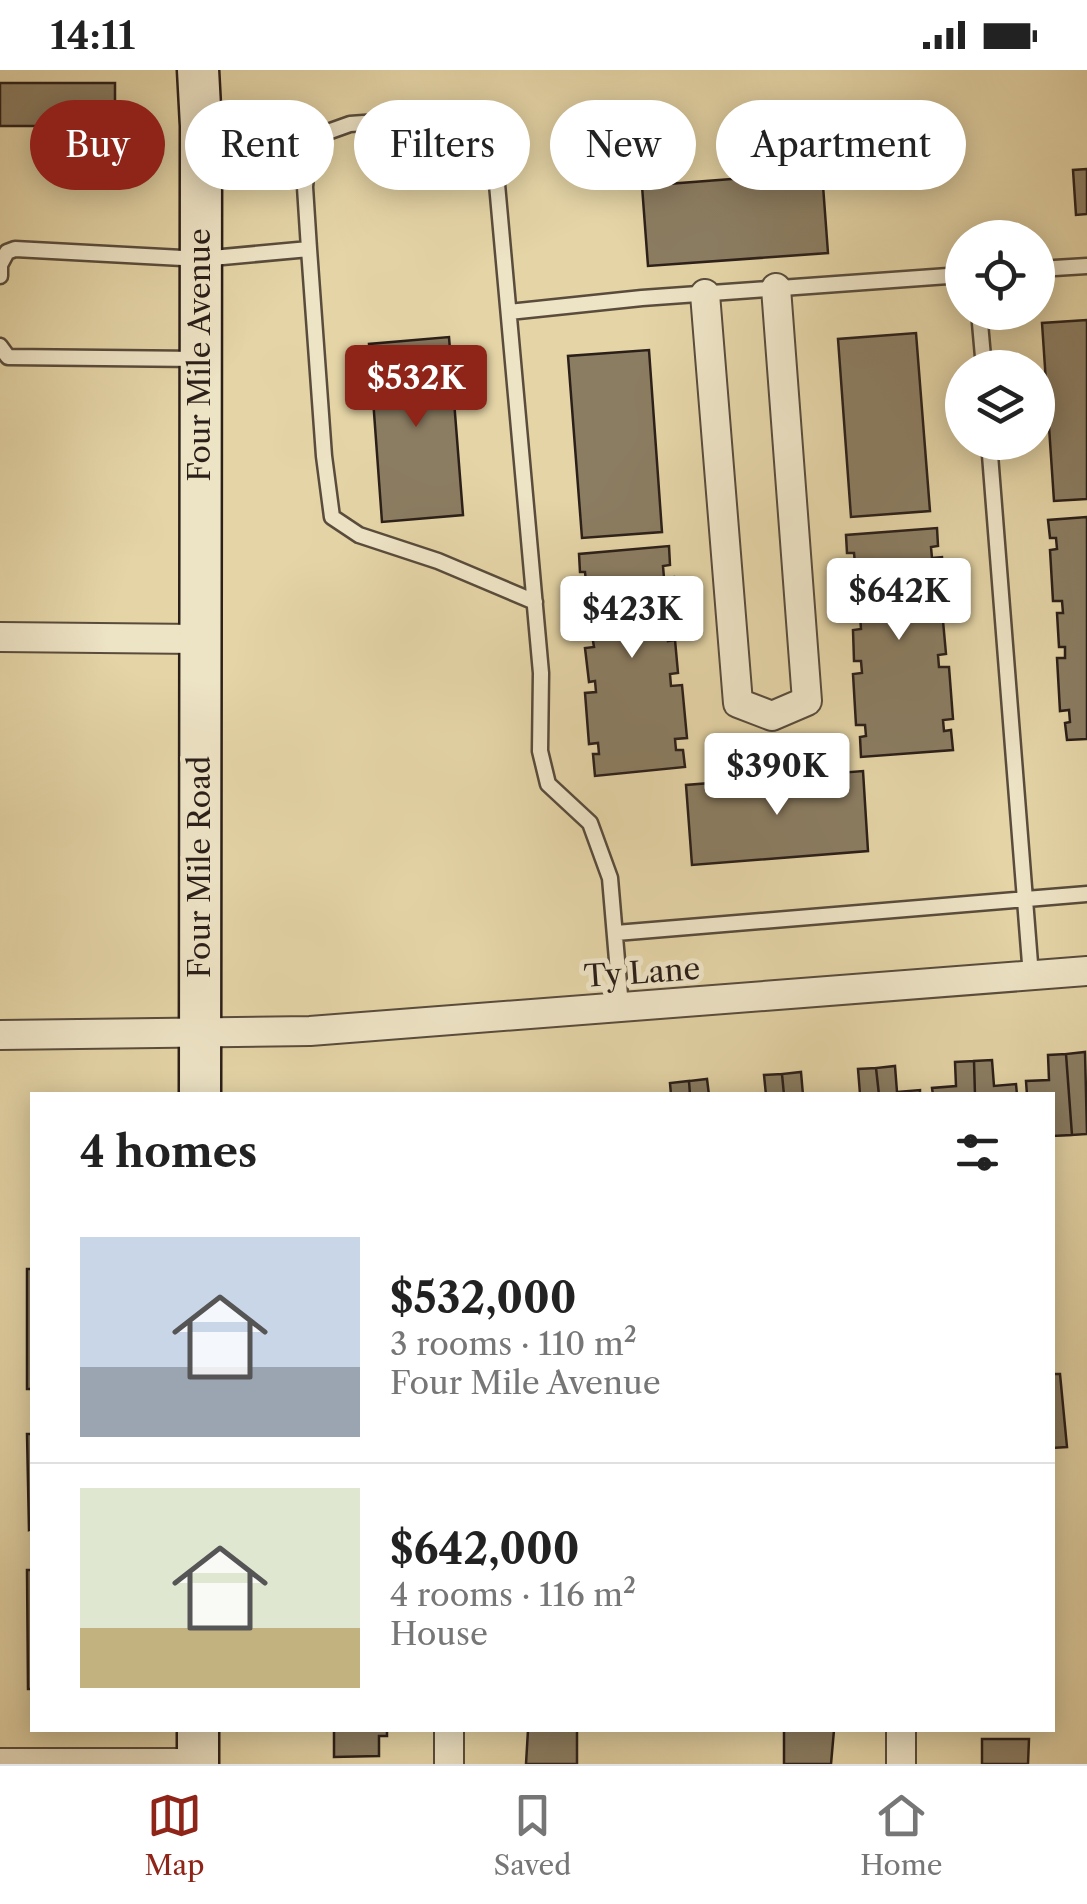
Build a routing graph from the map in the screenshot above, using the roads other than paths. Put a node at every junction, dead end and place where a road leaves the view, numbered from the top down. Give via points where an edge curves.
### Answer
1 (198, 70) edge
2 (310, 249) junction
3 (200, 259) junction
4 (1087, 266) edge
5 (1055, 268) edge
6 (945, 275) edge
7 (0, 276) edge
8 (776, 288) junction
9 (706, 294) junction
10 (509, 312) junction
11 (0, 346) edge
12 (200, 359) junction
13 (991, 460) edge
14 (535, 602) junction
15 (0, 637) edge
16 (198, 639) junction
17 (1087, 894) edge
18 (1024, 899) junction
19 (616, 933) junction
20 (1087, 971) edge
21 (1031, 976) junction
22 (621, 1007) junction
23 (201, 1034) junction
24 (0, 1035) edge
25 (200, 1092) edge
26 (198, 1732) edge
27 (449, 1732) edge
28 (901, 1732) edge
29 (0, 1762) edge
30 (198, 1763) edge
31 (449, 1764) edge
32 (901, 1764) edge

1 - 3 street, Four Mile Avenue
2 - 3 lane
2 - 10 lane via 308,152 322,134 350,124 460,116 489,132
2 - 14 lane via 332,517 360,535
3 - 7 lane via 16,248 0,264
3 - 12 street, Four Mile Avenue
4 - 5 lane
6 - 8 lane
8 - 9 lane
8 - 9 street via 807,700 772,716 738,703
9 - 10 lane
10 - 14 lane
11 - 12 lane via 8,357
12 - 16 street, Four Mile Avenue
13 - 18 lane
14 - 19 lane via 540,751 548,784 590,824 610,878
15 - 16 street
16 - 23 street, Four Mile Road
17 - 18 lane
18 - 19 lane
18 - 21 lane
19 - 22 lane
20 - 21 street, Ty Lane
21 - 22 street, Ty Lane
22 - 23 street, Ty Lane
23 - 24 street, Ty Lane
23 - 25 street, Four Mile Road
26 - 30 street
27 - 31 street
28 - 32 street
29 - 30 street

